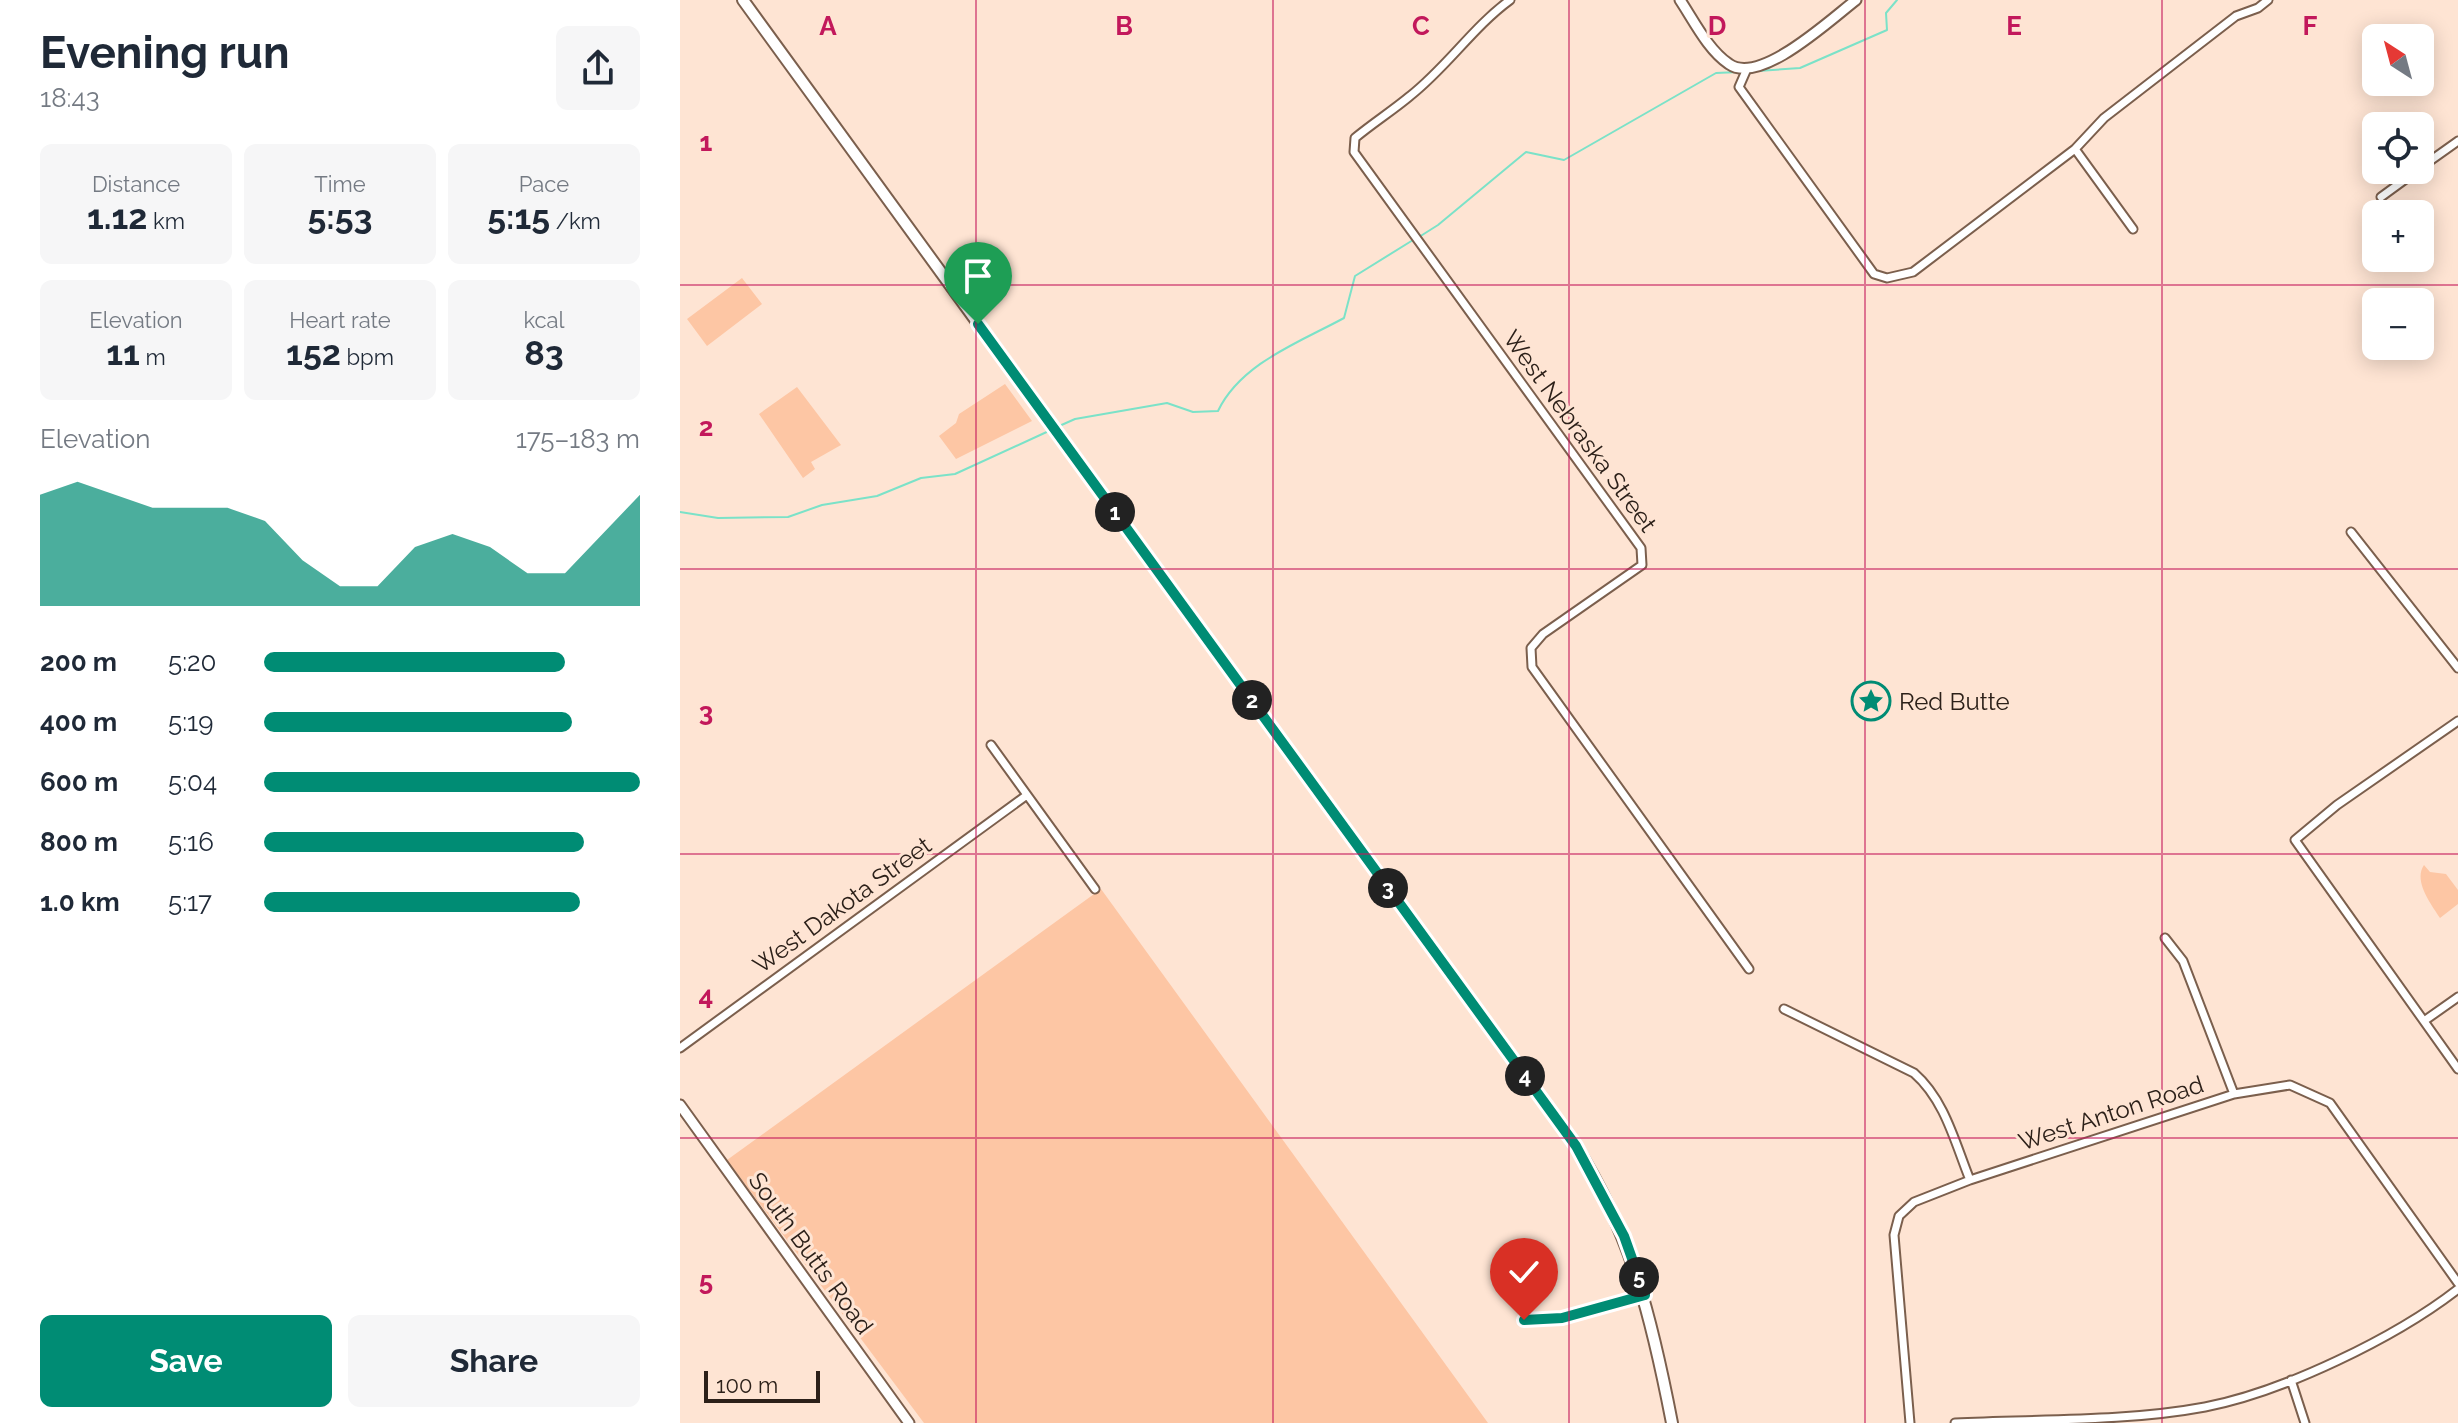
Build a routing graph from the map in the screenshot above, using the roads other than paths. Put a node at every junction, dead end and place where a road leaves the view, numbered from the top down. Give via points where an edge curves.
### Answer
1 (743, 0) edge
2 (1510, 0) edge
3 (1680, 0) edge
4 (1856, 0) edge
5 (2268, 0) edge
6 (1746, 71) junction
7 (2458, 141) edge
8 (2075, 149) junction
9 (2434, 158) edge
10 (2399, 184) edge
11 (2381, 197) dead end
12 (2133, 229) dead end
13 (2351, 532) dead end
14 (2458, 668) edge
15 (2458, 721) edge
16 (991, 745) dead end
17 (1027, 795) junction
18 (1095, 889) dead end
19 (2165, 938) dead end
20 (1749, 969) dead end
21 (2458, 997) edge
22 (1784, 1009) dead end
23 (2424, 1021) junction
24 (680, 1048) edge
25 (2458, 1069) edge
26 (2234, 1094) junction
27 (680, 1105) edge
28 (1970, 1180) junction
29 (2458, 1286) edge
30 (1645, 1295) junction
31 (1524, 1320) dead end
32 (2291, 1380) junction
33 (2108, 1419) edge
34 (909, 1423) edge
35 (1672, 1423) edge
36 (1910, 1423) edge
37 (1955, 1423) edge
38 (2305, 1423) edge

1 - 30 main road via 1576,1146 1624,1236
2 - 20 street, West Nebraska Street via 1410,97 1355,138 1354,152 1641,548 1642,565 1543,634 1531,648 1532,667
3 - 6 street via 1719,56
4 - 6 street via 1771,63
5 - 8 street via 2236,16 2104,118
6 - 8 street via 1739,87 1874,274 1887,278 1913,272
7 - 9 street
8 - 12 street
10 - 11 street
13 - 14 street
15 - 23 street via 2295,840
16 - 17 street
17 - 18 street
17 - 24 street, West Dakota Street
19 - 26 street via 2183,961
21 - 23 street
22 - 28 street via 1914,1073 1941,1108
23 - 25 street
26 - 28 street, West Anton Road
26 - 29 street, West Anton Road via 2290,1085 2330,1103
27 - 34 street, South Butts Road
28 - 36 street, West Anton Road via 1914,1202 1899,1216 1894,1235
29 - 32 street via 2425,1314
30 - 31 street via 1562,1318
30 - 35 main road
32 - 33 street via 2205,1407
32 - 38 street
33 - 37 street

